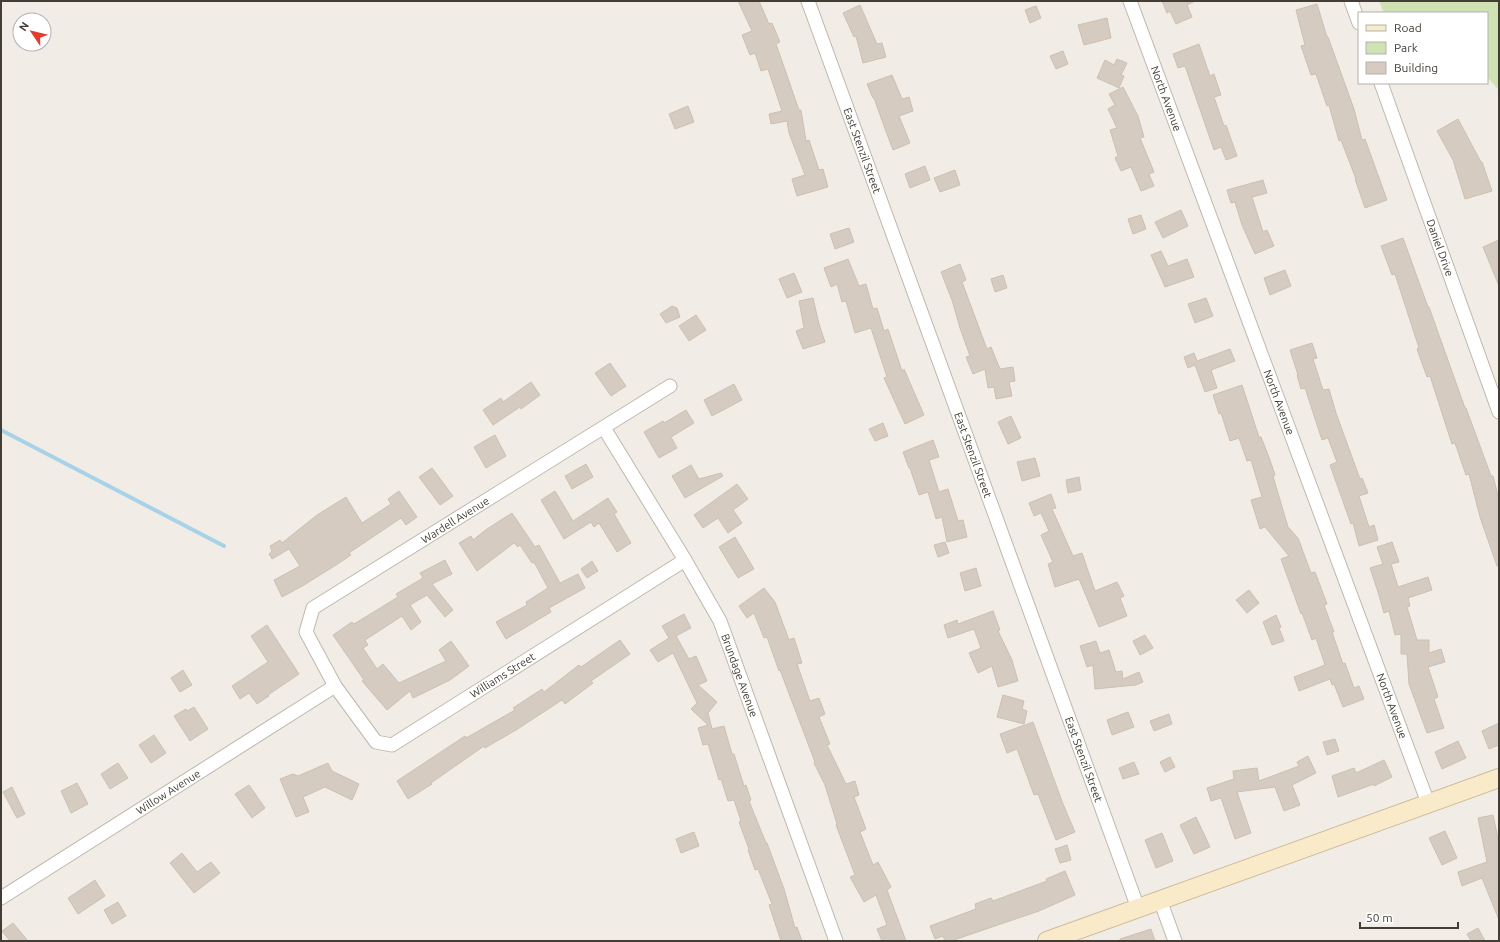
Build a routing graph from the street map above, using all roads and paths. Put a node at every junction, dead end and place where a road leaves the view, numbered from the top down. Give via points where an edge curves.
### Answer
1 (808, 1) edge
2 (1130, 1) edge
3 (1351, 1) edge
4 (1358, 20) edge
5 (1380, 84) edge
6 (670, 386) dead end
7 (1499, 412) edge
8 (604, 428) junction
9 (685, 560) junction
10 (335, 686) junction
11 (1499, 778) edge
12 (1428, 803) junction
13 (1, 898) edge
14 (1160, 900) junction
15 (1138, 908) junction
16 (836, 941) edge
17 (1047, 941) edge
18 (1175, 941) edge

1 - 15 street, East Stenzil Street
2 - 12 street, North Avenue
3 - 4 street
5 - 7 street, Daniel Drive
6 - 8 street, Wardell Avenue
8 - 9 street, Brundage Avenue
8 - 10 street, Wardell Avenue via 313,608 306,632
9 - 10 street, Williams Street via 392,745 376,742
9 - 16 street, Brundage Avenue via 720,621
10 - 13 street, Willow Avenue
11 - 12 street
12 - 14 street
14 - 15 street
14 - 18 street
15 - 17 street

